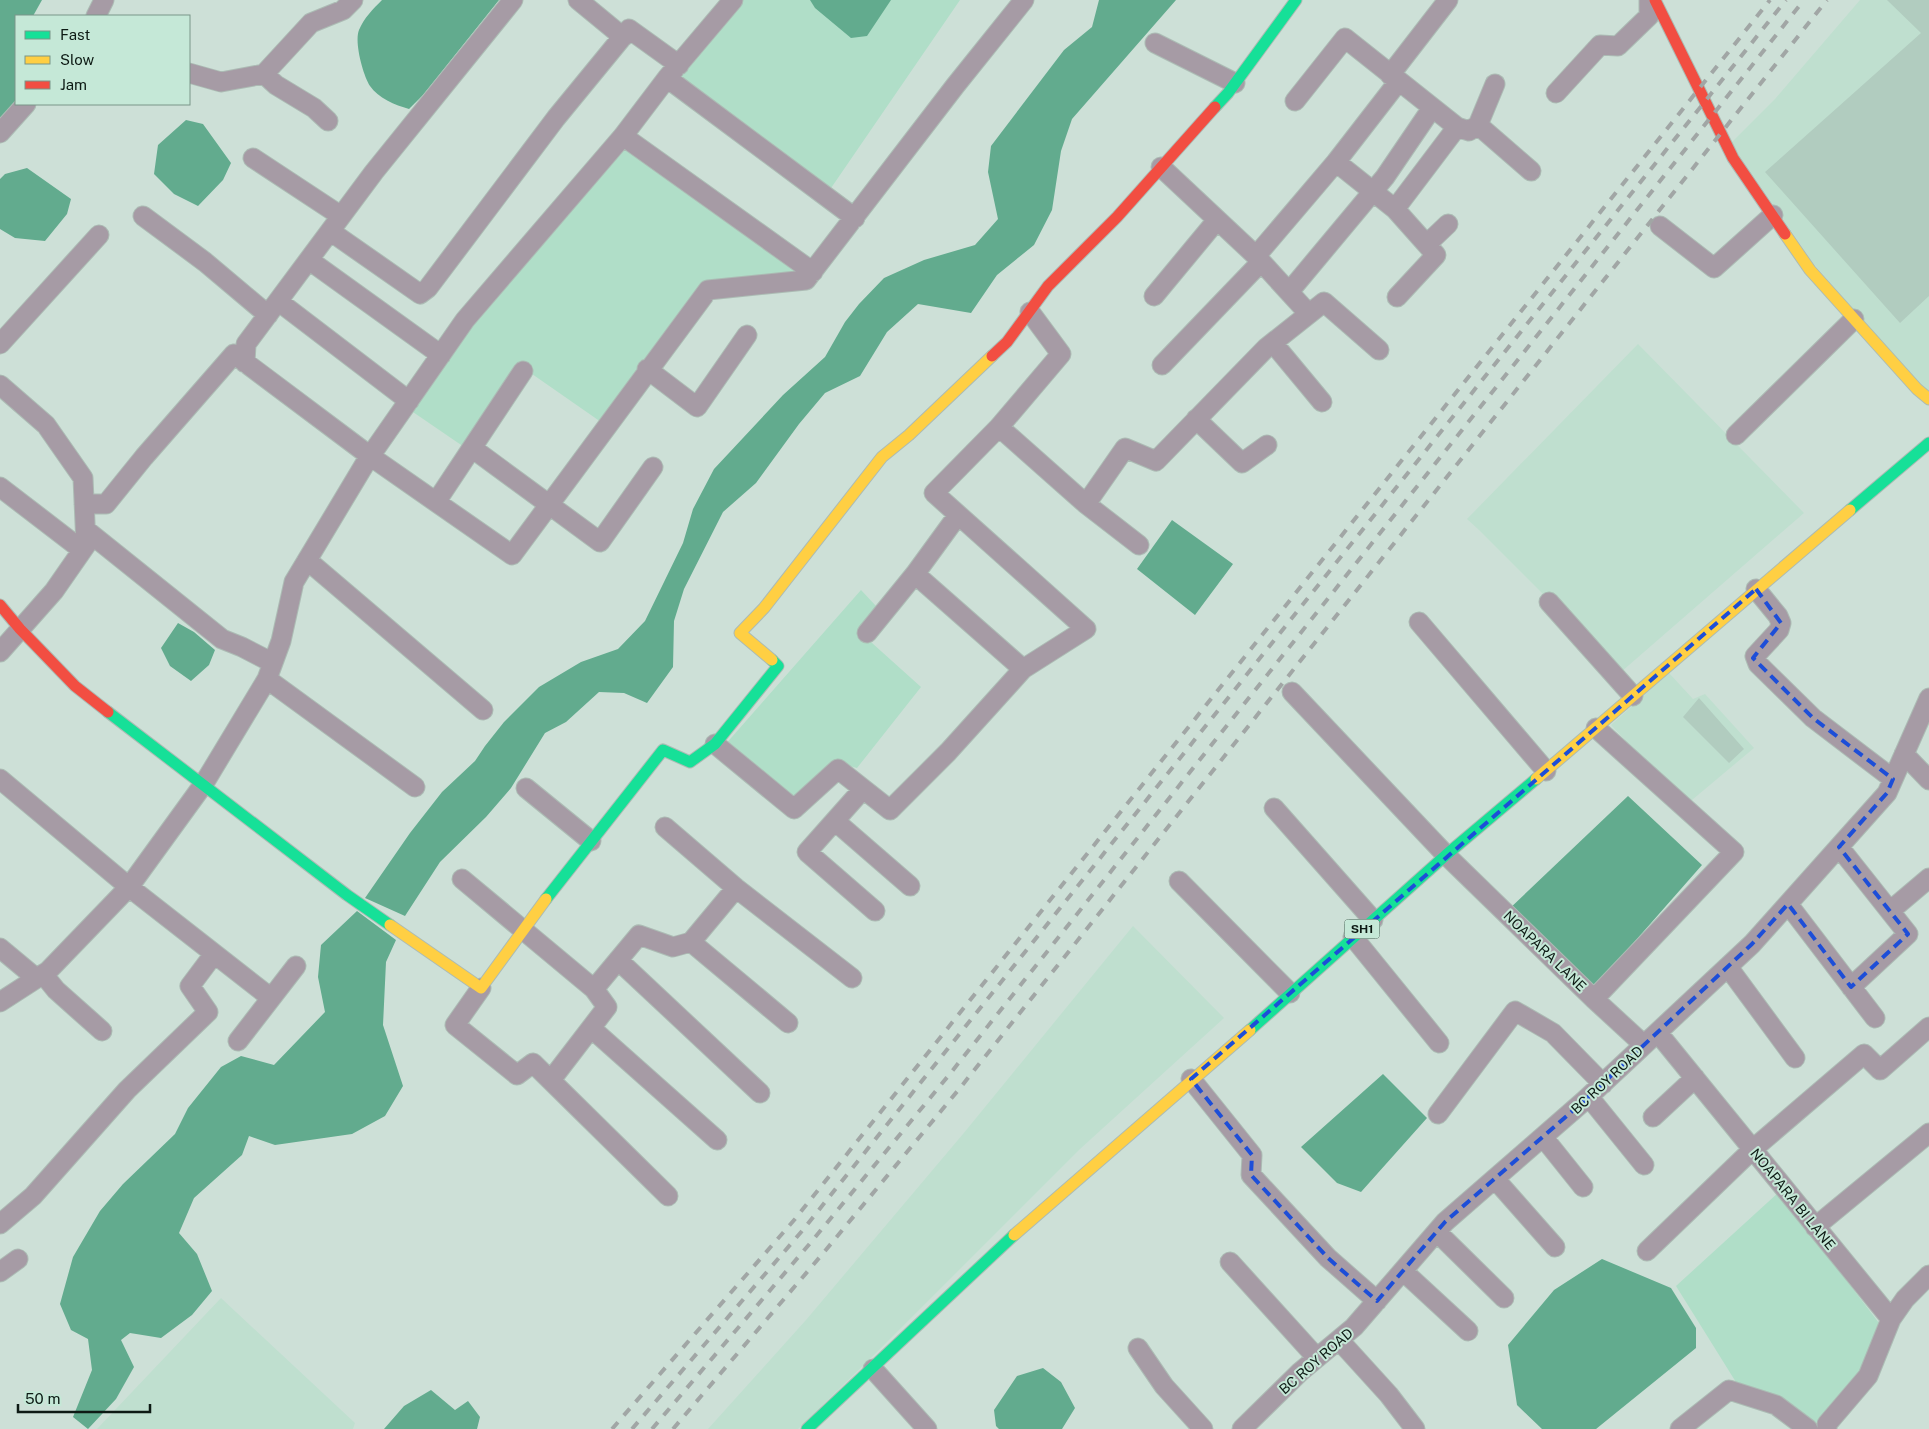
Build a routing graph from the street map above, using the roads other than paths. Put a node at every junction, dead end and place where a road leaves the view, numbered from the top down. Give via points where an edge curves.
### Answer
1 (104, 0) edge
2 (353, 0) edge
3 (513, 0) edge
4 (578, 0) edge
5 (733, 0) edge
6 (1024, 0) edge
7 (1296, 0) edge
8 (1448, 0) edge
9 (1659, 3) edge
10 (96, 15) edge
11 (623, 37) junction
12 (1155, 43) dead end
13 (673, 71) junction
14 (190, 73) edge
15 (264, 74) junction
16 (1394, 78) junction
17 (1235, 83) junction
18 (1496, 84) dead end
19 (1556, 93) dead end
20 (1295, 101) dead end
21 (25, 105) edge
22 (1432, 108) junction
23 (328, 121) dead end
24 (1478, 126) junction
25 (1457, 127) junction
26 (0, 133) edge
27 (623, 136) junction
28 (253, 158) dead end
29 (1336, 162) junction
30 (1161, 167) junction
31 (1531, 171) dead end
32 (1373, 191) junction
33 (1395, 209) junction
34 (1773, 215) junction
35 (143, 216) dead end
36 (341, 216) junction
37 (854, 218) junction
38 (1217, 220) junction
39 (1448, 224) dead end
40 (1660, 226) dead end
41 (330, 231) junction
42 (99, 235) dead end
43 (1427, 244) junction
44 (1258, 259) junction
45 (309, 260) junction
46 (813, 272) junction
47 (1290, 292) junction
48 (1154, 296) dead end
49 (1397, 297) dead end
50 (273, 308) junction
51 (1030, 312) junction
52 (1309, 314) junction
53 (1854, 319) junction
54 (747, 335) dead end
55 (1273, 343) junction
56 (0, 344) edge
57 (1379, 350) dead end
58 (441, 355) junction
59 (245, 363) junction
60 (1162, 365) dead end
61 (648, 369) junction
62 (523, 371) dead end
63 (1, 388) edge
64 (1929, 399) edge
65 (409, 401) junction
66 (1322, 402) dead end
67 (1196, 419) junction
68 (999, 427) junction
69 (1736, 435) dead end
70 (1929, 443) edge
71 (1267, 445) dead end
72 (472, 448) junction
73 (370, 456) junction
74 (653, 467) dead end
75 (0, 487) edge
76 (436, 502) junction
77 (84, 504) junction
78 (1086, 504) junction
79 (549, 505) junction
80 (958, 514) junction
81 (86, 530) junction
82 (1139, 544) dead end
83 (82, 550) junction
84 (308, 560) junction
85 (915, 574) junction
86 (1756, 590) junction
87 (1549, 602) dead end
88 (0, 605) edge
89 (1419, 622) dead end
90 (20, 629) junction
91 (867, 633) dead end
92 (0, 652) edge
93 (1024, 669) junction
94 (270, 671) junction
95 (1292, 692) dead end
96 (1633, 696) junction
97 (1929, 698) edge
98 (483, 710) dead end
99 (1596, 728) junction
100 (715, 744) junction
101 (1904, 754) junction
102 (1546, 771) junction
103 (0, 779) edge
104 (1893, 779) junction
105 (1929, 780) edge
106 (203, 785) junction
107 (415, 787) dead end
108 (526, 788) dead end
109 (864, 789) junction
110 (1274, 808) dead end
111 (834, 821) junction
112 (665, 827) dead end
113 (591, 841) junction
114 (1839, 847) junction
115 (1446, 855) junction
116 (462, 878) dead end
117 (1929, 878) edge
118 (1179, 881) dead end
119 (910, 886) dead end
120 (129, 887) junction
121 (736, 888) junction
122 (1788, 904) junction
123 (875, 911) dead end
124 (1890, 911) junction
125 (1373, 920) junction
126 (523, 931) junction
127 (1353, 937) junction
128 (691, 942) junction
129 (0, 948) edge
130 (214, 954) junction
131 (618, 960) junction
132 (296, 966) dead end
133 (1728, 967) junction
134 (39, 976) junction
135 (852, 978) dead end
136 (1852, 987) junction
137 (481, 988) junction
138 (594, 989) junction
139 (1290, 993) junction
140 (271, 998) junction
141 (1594, 999) junction
142 (0, 1002) edge
143 (1875, 1018) dead end
144 (788, 1023) dead end
145 (1929, 1027) edge
146 (591, 1028) junction
147 (102, 1031) dead end
148 (1651, 1039) junction
149 (238, 1040) dead end
150 (1439, 1043) dead end
151 (1795, 1058) dead end
152 (1695, 1078) junction
153 (551, 1080) junction
154 (1191, 1080) junction
155 (1603, 1084) junction
156 (760, 1094) dead end
157 (1589, 1097) junction
158 (1438, 1114) dead end
159 (1654, 1118) dead end
160 (1929, 1133) edge
161 (1543, 1137) junction
162 (717, 1140) dead end
163 (1753, 1149) junction
164 (1644, 1164) dead end
165 (1495, 1179) junction
166 (1583, 1187) dead end
167 (668, 1196) dead end
168 (0, 1224) edge
169 (1816, 1227) junction
170 (1437, 1232) junction
171 (1556, 1247) dead end
172 (1647, 1251) dead end
173 (18, 1259) dead end
174 (1230, 1262) dead end
175 (1403, 1271) junction
176 (0, 1272) edge
177 (1929, 1275) edge
178 (1504, 1298) dead end
179 (1377, 1301) junction
180 (1891, 1319) junction
181 (1468, 1331) dead end
182 (1339, 1340) junction
183 (1138, 1348) dead end
184 (1317, 1358) junction
185 (873, 1369) junction
186 (807, 1429) edge
187 (927, 1429) edge
188 (1203, 1429) edge
189 (1242, 1429) edge
190 (1415, 1429) edge
191 (1680, 1429) edge
192 (1808, 1429) edge
193 (1827, 1429) edge

1 - 10 street
2 - 15 street via 343,10 311,23
3 - 36 street
4 - 11 street
5 - 13 street
6 - 37 street
7 - 17 street
8 - 16 street
9 - 19 street via 1618,46 1600,45
9 - 34 street via 1733,158
11 - 13 street via 629,29
11 - 41 street via 556,118 428,288 420,294
12 - 17 street
13 - 27 street
13 - 37 street
14 - 15 street via 222,82
15 - 23 street
16 - 20 street via 1345,38
16 - 22 street
16 - 29 street
17 - 30 street
18 - 24 street
21 - 26 street
22 - 25 street
22 - 32 street
24 - 25 street via 1469,131
24 - 31 street
25 - 33 street
27 - 46 street
27 - 58 street via 465,320
28 - 36 street
29 - 32 street
29 - 44 street
30 - 38 street
30 - 51 street via 1048,286
32 - 33 street
32 - 47 street
33 - 43 street
34 - 40 street via 1714,268
34 - 53 street via 1810,270
35 - 50 street via 212,268
36 - 41 street
37 - 46 street
38 - 44 street
38 - 48 street
39 - 43 street
41 - 45 street
42 - 56 street
43 - 49 street via 1436,255
44 - 47 street
44 - 60 street
45 - 50 street
45 - 58 street
46 - 61 street via 806,280 708,290
47 - 52 street
50 - 59 street via 246,344
50 - 65 street
51 - 68 street via 1061,354
51 - 100 street via 1007,342 909,435 882,456 764,608 740,633 778,666
52 - 55 street
52 - 57 street via 1324,302
53 - 64 street
53 - 69 street
54 - 61 street via 697,407
55 - 66 street
55 - 67 street
58 - 65 street
59 - 73 street
59 - 77 street via 234,354 106,504
61 - 79 street
62 - 72 street
63 - 77 street via 46,425 83,478
65 - 73 street
67 - 71 street via 1242,463
67 - 78 street via 1156,461 1125,448
68 - 78 street
68 - 80 street via 934,493
70 - 86 street, SH1
72 - 76 street
72 - 79 street
73 - 76 street
73 - 84 street
74 - 79 street via 600,542
75 - 83 street
76 - 79 street via 512,555
77 - 81 street
78 - 82 street
80 - 85 street
80 - 93 street via 1086,629
81 - 83 street via 86,545
81 - 94 street via 222,639 242,647
83 - 90 street via 54,591
84 - 94 street via 294,582 281,641
84 - 98 street
85 - 91 street
85 - 93 street
86 - 96 street, SH1
86 - 104 street via 1781,623 1779,630 1755,656 1758,664 1813,718
87 - 96 street
88 - 90 street
89 - 102 street
90 - 92 street
90 - 106 street via 75,686
93 - 109 street via 890,810
94 - 106 street
94 - 107 street
95 - 115 street, NOAPARA LANE
96 - 99 street, SH1
97 - 101 street, BC ROY ROAD
99 - 102 street, SH1
99 - 141 street via 1734,852
100 - 109 street via 794,808 838,768
100 - 113 street via 690,762 664,750
101 - 104 street, BC ROY ROAD
101 - 105 street
102 - 115 street, SH1
103 - 120 street
104 - 114 street, BC ROY ROAD via 1887,793
106 - 120 street
106 - 137 street via 347,895
108 - 113 street
109 - 111 street
110 - 125 street
111 - 119 street
111 - 123 street via 807,852
112 - 121 street
113 - 126 street
114 - 122 street, BC ROY ROAD
114 - 124 street
115 - 125 street, SH1
115 - 141 street, NOAPARA LANE
116 - 126 street
117 - 124 street
118 - 139 street
120 - 130 street
120 - 134 street
121 - 128 street
121 - 135 street
122 - 133 street, BC ROY ROAD
122 - 136 street
124 - 136 street via 1908,934
125 - 127 street, SH1
126 - 137 street
126 - 138 street
127 - 139 street, SH1
127 - 150 street
128 - 131 street via 672,946 639,935
128 - 144 street
129 - 134 street
130 - 140 street
130 - 168 street via 190,986 208,1012 127,1090 33,1196
131 - 138 street
131 - 156 street
132 - 140 street
133 - 148 street, BC ROY ROAD
133 - 151 street
134 - 142 street
134 - 147 street
136 - 143 street
137 - 153 street via 455,1025 517,1075 534,1063
138 - 146 street via 607,1007
139 - 154 street, SH1
140 - 149 street
141 - 148 street, NOAPARA LANE
145 - 163 street via 1880,1070 1864,1054
146 - 153 street
146 - 162 street
148 - 152 street, NOAPARA BI LANE
148 - 155 street, BC ROY ROAD
152 - 159 street
152 - 163 street, NOAPARA BI LANE
153 - 167 street
154 - 179 street via 1252,1156 1251,1175 1328,1258
154 - 185 street, SH1 via 1003,1245
155 - 157 street, BC ROY ROAD
155 - 158 street via 1553,1033 1515,1011
157 - 161 street, BC ROY ROAD
157 - 164 street
160 - 169 street
161 - 165 street, BC ROY ROAD
161 - 166 street
163 - 169 street, NOAPARA BI LANE
163 - 172 street
165 - 170 street, BC ROY ROAD
165 - 171 street
169 - 180 street, NOAPARA BI LANE
170 - 175 street, BC ROY ROAD
170 - 178 street
173 - 176 street
174 - 184 street
175 - 179 street, BC ROY ROAD
175 - 181 street
177 - 180 street
179 - 182 street, BC ROY ROAD
180 - 193 street via 1868,1376 1827,1424
182 - 184 street, BC ROY ROAD
182 - 190 street
183 - 188 street via 1164,1386
184 - 189 street, BC ROY ROAD
185 - 186 street, SH1
185 - 187 street
191 - 192 street via 1729,1390 1776,1405

